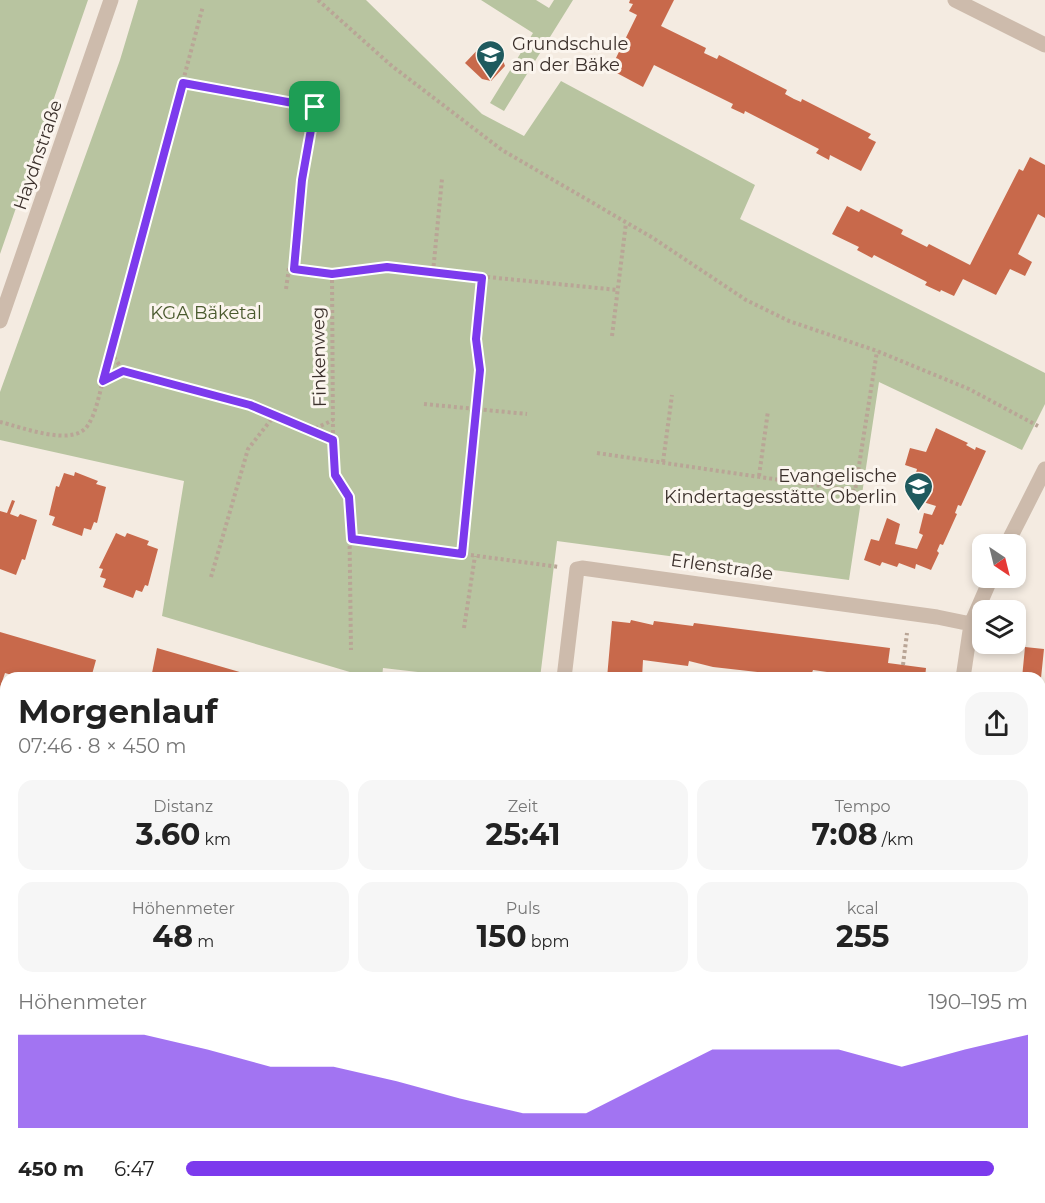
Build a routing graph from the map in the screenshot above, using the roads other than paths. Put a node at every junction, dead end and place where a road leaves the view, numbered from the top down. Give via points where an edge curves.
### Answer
1 (111, 0) edge
2 (954, 0) edge
3 (1045, 45) edge
4 (0, 321) edge
5 (1045, 469) edge
6 (1012, 534) edge
7 (987, 588) edge
8 (971, 624) junction
9 (565, 672) edge
10 (964, 672) edge
11 (0, 1032) edge
12 (0, 1080) edge

1 - 4 street, Haydnstraße
2 - 3 street
5 - 6 street
7 - 8 street
8 - 9 street, Erlenstraße via 582,568 577,570
8 - 10 street
11 - 12 street

